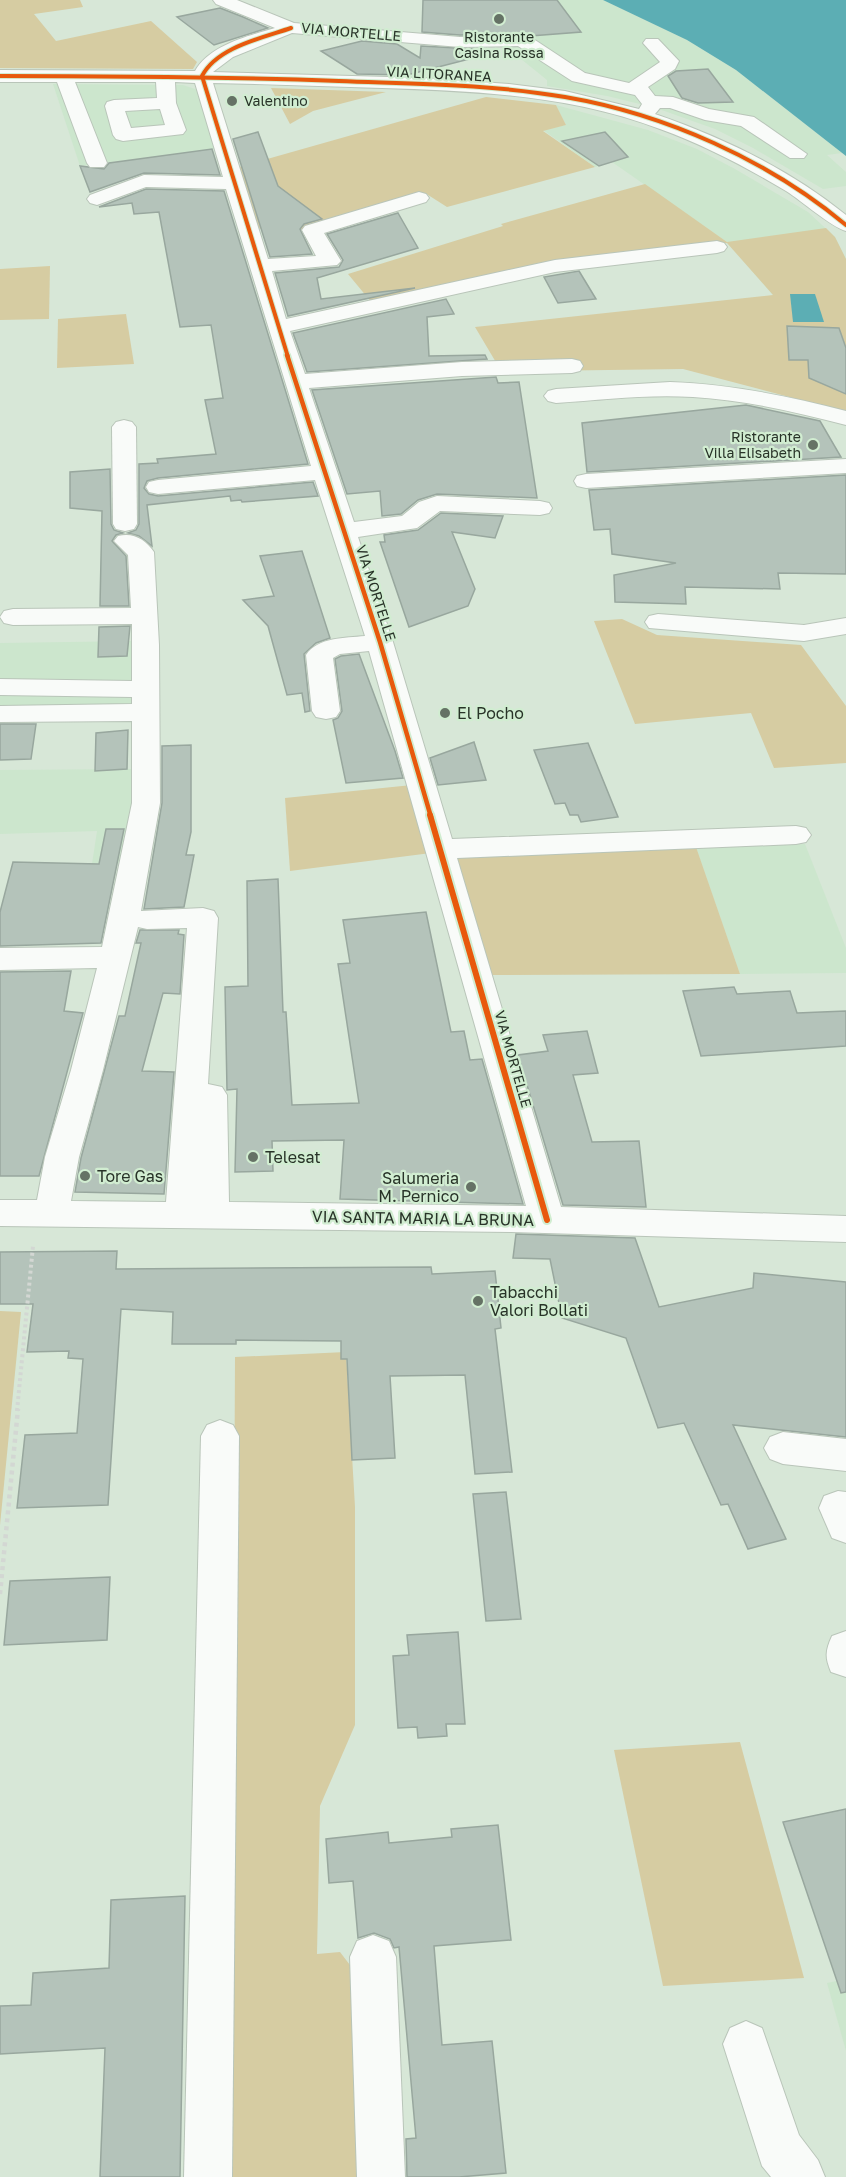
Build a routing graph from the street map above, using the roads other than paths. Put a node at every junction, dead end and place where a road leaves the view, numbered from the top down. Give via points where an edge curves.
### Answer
1 (222, 0) edge
2 (291, 28) junction
3 (652, 43) dead end
4 (0, 76) edge
5 (64, 76) junction
6 (165, 76) junction
7 (202, 76) junction
8 (635, 87) junction
9 (166, 103) junction
10 (646, 108) junction
11 (123, 135) junction
12 (88, 140) junction
13 (797, 154) dead end
14 (97, 163) dead end
15 (233, 182) junction
16 (419, 198) dead end
17 (97, 199) dead end
18 (846, 225) edge
19 (717, 247) dead end
20 (259, 266) junction
21 (278, 327) junction
22 (572, 366) dead end
23 (295, 382) junction
24 (556, 396) dead end
25 (846, 418) edge
26 (124, 427) dead end
27 (846, 466) edge
28 (324, 472) junction
29 (586, 481) dead end
30 (158, 487) dead end
31 (540, 508) dead end
32 (343, 531) junction
33 (14, 616) dead end
34 (144, 616) junction
35 (658, 622) dead end
36 (846, 626) edge
37 (380, 642) junction
38 (0, 687) edge
39 (146, 701) junction
40 (326, 711) dead end
41 (0, 714) edge
42 (796, 835) dead end
43 (439, 849) junction
44 (147, 919) dead end
45 (218, 919) dead end
46 (115, 957) junction
47 (0, 959) edge
48 (44, 1212) junction
49 (0, 1213) edge
50 (197, 1215) junction
51 (547, 1220) junction
52 (846, 1229) edge
53 (220, 1436) dead end
54 (783, 1448) dead end
55 (846, 1455) edge
56 (846, 1509) edge
57 (846, 1526) edge
58 (846, 1649) edge
59 (846, 1659) edge
60 (373, 1957) dead end
61 (746, 2044) dead end
62 (208, 2177) edge
63 (381, 2177) edge
64 (801, 2177) edge

1 - 2 street, VIA MORTELLE
2 - 7 street, VIA MORTELLE via 224,55 208,64
2 - 8 street, VIA MORTELLE via 460,42 520,41 579,77 601,84
3 - 8 street via 670,61
4 - 5 street, VIA LITORANEA
5 - 6 street, VIA LITORANEA
5 - 12 street
6 - 7 street, VIA LITORANEA
6 - 9 street
7 - 10 street, VIA LITORANEA via 458,86
7 - 15 street, VIA MORTELLE
8 - 10 street via 642,91
9 - 11 street via 176,130
9 - 11 street via 114,106
10 - 13 street via 673,103 705,114 747,120
10 - 18 street, VIA LITORANEA via 795,188
11 - 12 street
12 - 14 street
15 - 17 street via 144,181
15 - 20 street, VIA MORTELLE
16 - 20 street via 312,230 330,261
19 - 21 street via 555,266
20 - 21 street, VIA MORTELLE
21 - 23 street, VIA MORTELLE
22 - 23 street via 462,369
23 - 28 street, VIA MORTELLE
24 - 25 street via 670,389 724,393 787,402
26 - 34 street via 126,532 141,552
27 - 29 street
28 - 30 street
28 - 32 street, VIA MORTELLE
31 - 32 street via 437,503 425,507 408,523
32 - 37 street, VIA MORTELLE
33 - 34 street
34 - 39 street
35 - 36 street via 804,633
37 - 40 street via 333,647 319,655
37 - 43 street, VIA MORTELLE
38 - 39 street
39 - 41 street
39 - 46 street via 146,803
42 - 43 street
43 - 51 street, VIA MORTELLE
44 - 50 street via 203,918
45 - 50 street via 210,1097
46 - 47 street
46 - 48 street via 87,1070
48 - 49 street, VIA SANTA MARIA LA BRUNA
48 - 50 street, VIA SANTA MARIA LA BRUNA
50 - 51 street, VIA SANTA MARIA LA BRUNA
51 - 52 street, VIA SANTA MARIA LA BRUNA
53 - 62 street
54 - 55 street
56 - 57 street via 838,1508
58 - 59 street
60 - 63 street
61 - 64 street via 779,2150

